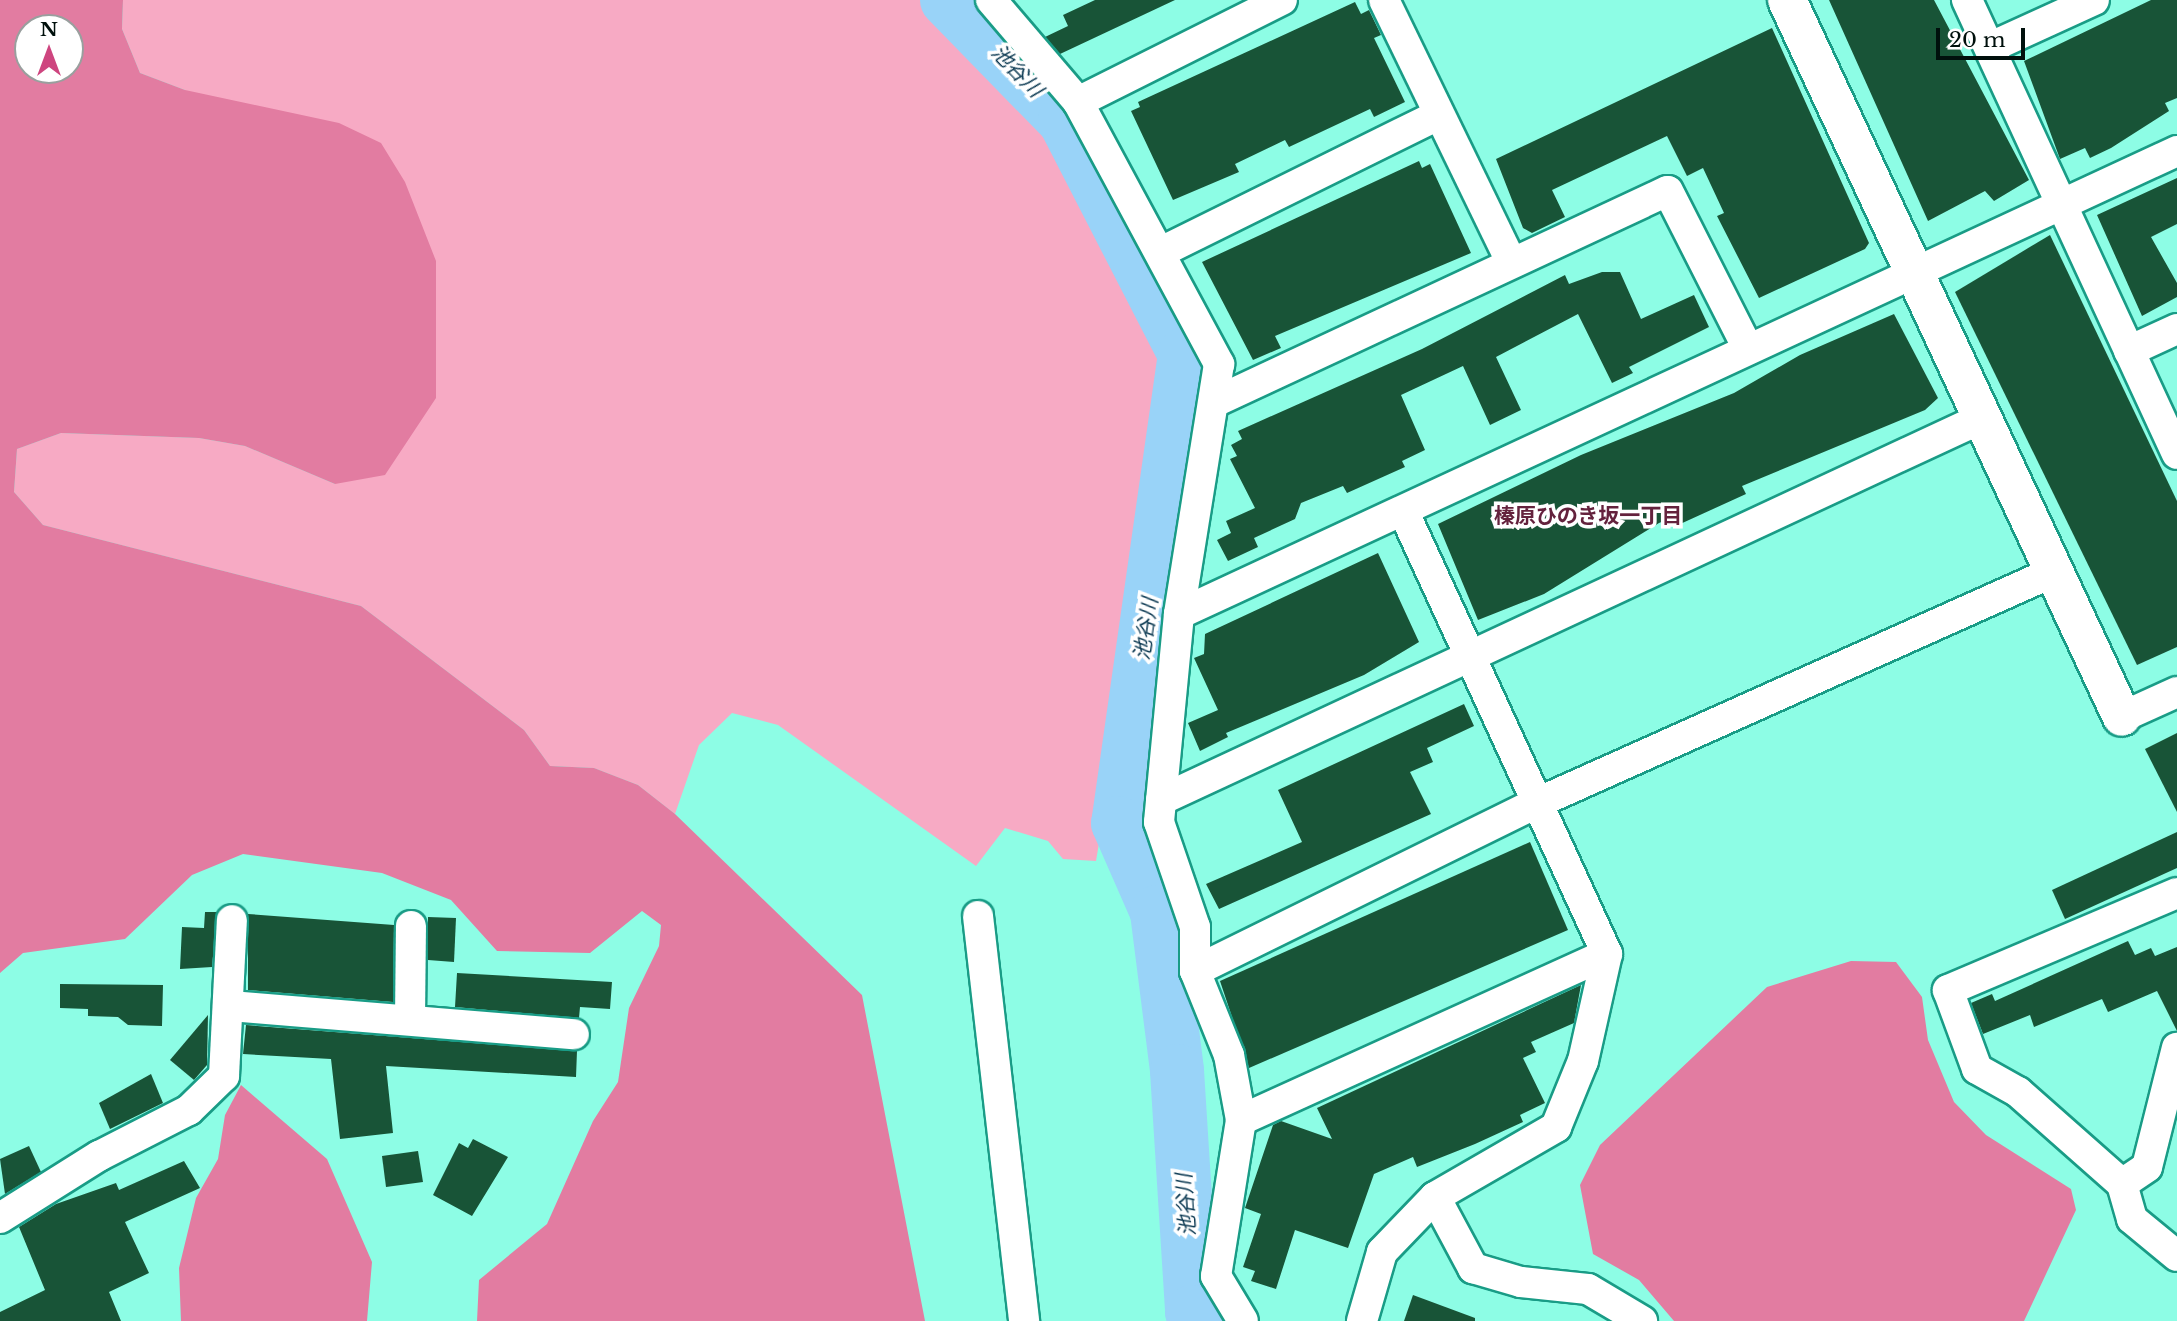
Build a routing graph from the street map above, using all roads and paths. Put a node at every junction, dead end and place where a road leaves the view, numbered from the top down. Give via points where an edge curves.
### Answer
1 (991, 0) edge
2 (1282, 0) edge
3 (1384, 0) edge
4 (1787, 0) edge
5 (1967, 0) edge
6 (2094, 0) edge
7 (1991, 47) junction
8 (1078, 102) junction
9 (1438, 115) junction
10 (2177, 151) edge
11 (2060, 203) junction
12 (1161, 252) junction
13 (1510, 260) junction
14 (1914, 274) junction
15 (2177, 329) edge
16 (1748, 349) junction
17 (2129, 351) junction
18 (1217, 401) junction
19 (1982, 418) junction
20 (2177, 454) edge
21 (1404, 512) junction
22 (2052, 573) junction
23 (1179, 614) junction
24 (1472, 654) junction
25 (2177, 691) edge
26 (2122, 717) joint
27 (1161, 800) junction
28 (1537, 803) junction
29 (2177, 893) edge
30 (978, 916) dead end
31 (232, 920) dead end
32 (411, 926) dead end
33 (1607, 954) junction
34 (1195, 971) junction
35 (230, 1006) junction
36 (410, 1019) junction
37 (574, 1034) dead end
38 (2177, 1048) edge
39 (1241, 1120) junction
40 (2122, 1184) junction
41 (1436, 1197) junction
42 (0, 1218) edge
43 (2177, 1256) edge
44 (1024, 1321) edge
45 (1243, 1321) edge
46 (1362, 1321) edge
47 (1642, 1321) edge

1 - 8 street
2 - 8 street
3 - 9 street
4 - 14 street
5 - 7 street
6 - 7 street
7 - 11 street
8 - 12 street
9 - 12 street
9 - 13 street
10 - 11 street
11 - 14 street
11 - 17 street
12 - 18 street via 1219,364
13 - 16 street via 1668,191
13 - 18 street
14 - 16 street
14 - 19 street
15 - 17 street
16 - 21 street
17 - 20 street
18 - 23 street
19 - 22 street
19 - 24 street
21 - 23 street
21 - 24 street
22 - 26 street
22 - 28 street
23 - 27 street
24 - 27 street
24 - 28 street
25 - 26 street
27 - 34 street via 1159,822 1195,927
28 - 33 street
28 - 34 street
29 - 40 street via 1948,990 1978,1069 2018,1092
30 - 44 street
31 - 35 street
32 - 36 street
33 - 39 street
33 - 41 street via 1583,1061 1556,1127
34 - 39 street via 1229,1055
35 - 36 street
35 - 42 street via 224,1076 204,1099
36 - 37 street
38 - 40 street via 2147,1167
39 - 45 street via 1216,1276
40 - 43 street via 2133,1219
41 - 46 street via 1382,1252
41 - 47 street via 1474,1268 1521,1282 1588,1289

